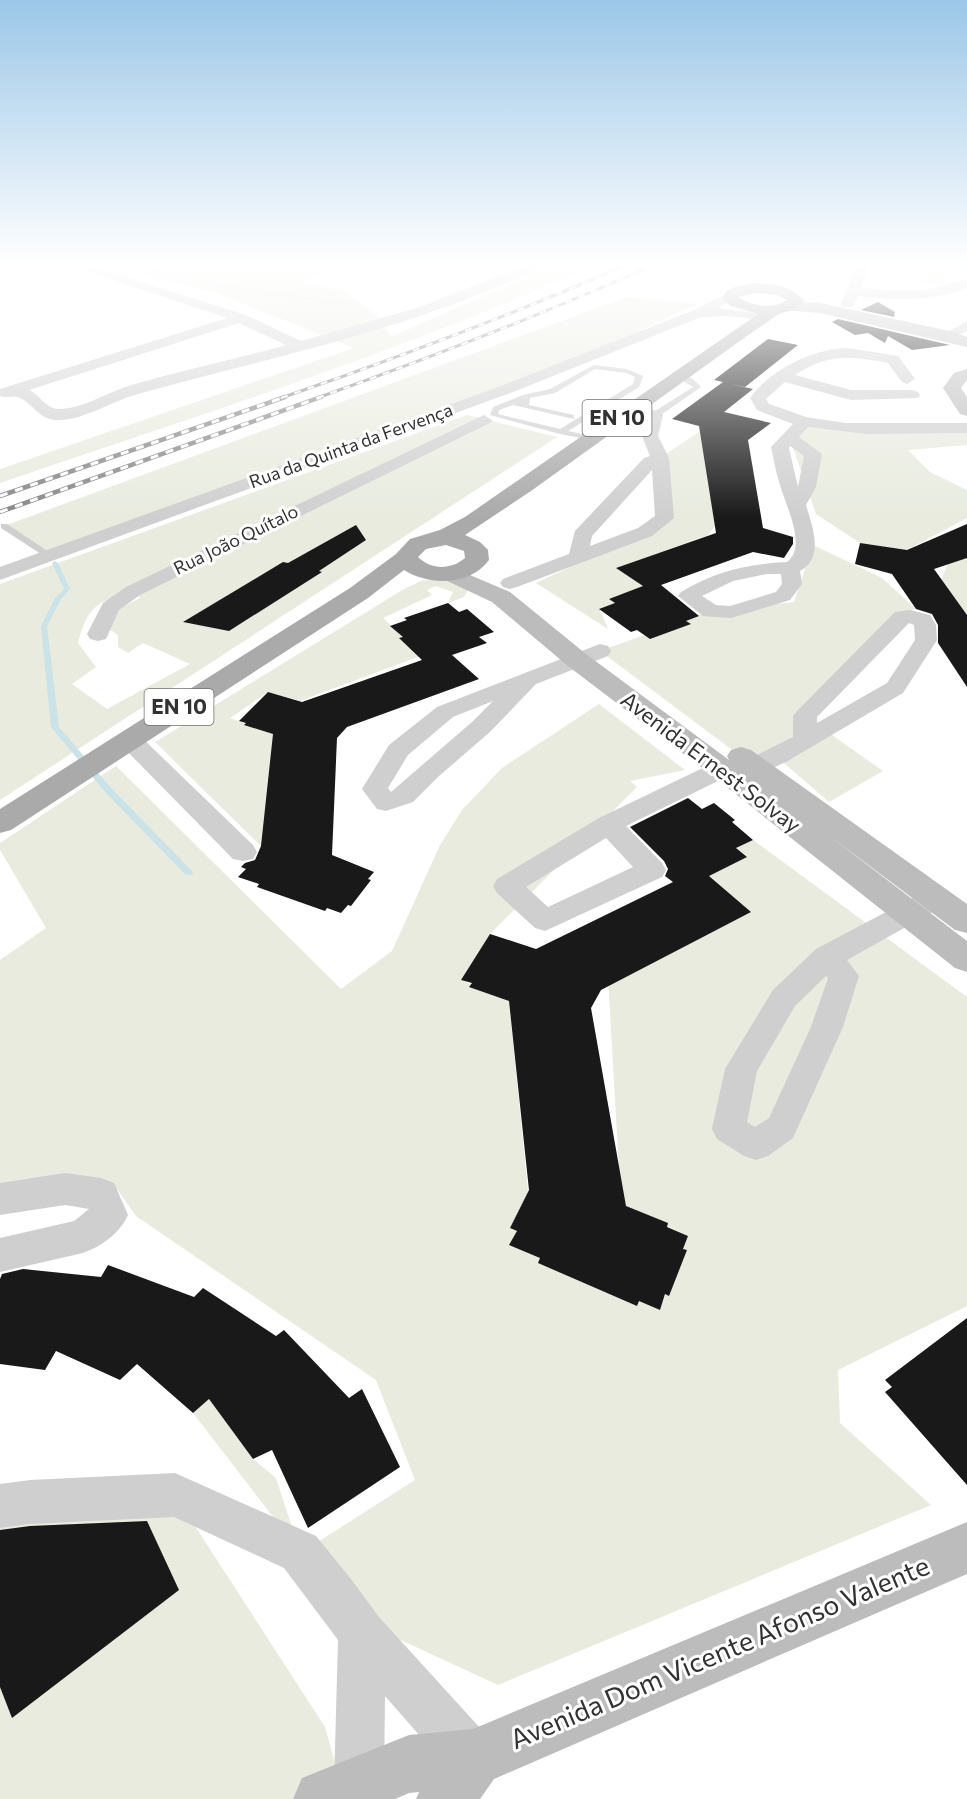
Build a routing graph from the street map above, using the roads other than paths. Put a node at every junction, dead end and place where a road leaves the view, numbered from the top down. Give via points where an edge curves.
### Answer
1 (140, 350) edge
2 (286, 350) edge
3 (606, 350) edge
4 (704, 350) edge
5 (967, 374) edge
6 (679, 375) junction
7 (784, 377) junction
8 (908, 379) dead end
9 (7, 392) edge
10 (912, 395) dead end
11 (526, 401) junction
12 (629, 410) junction
13 (967, 410) edge
14 (655, 415) junction
15 (570, 417) dead end
16 (484, 420) dead end
17 (804, 422) junction
18 (967, 428) edge
19 (560, 432) junction
20 (589, 438) junction
21 (790, 439) junction
22 (353, 445) junction
23 (660, 458) junction
24 (390, 463) junction
25 (797, 505) junction
26 (485, 514) junction
27 (4, 526) dead end
28 (435, 539) junction
29 (475, 552) junction
30 (50, 556) junction
31 (579, 556) junction
32 (427, 568) junction
33 (790, 569) dead end
34 (0, 574) edge
35 (510, 583) junction
36 (98, 634) dead end
37 (589, 656) junction
38 (528, 679) junction
39 (129, 739) junction
40 (805, 741) junction
41 (737, 771) junction
42 (0, 823) edge
43 (609, 824) junction
44 (243, 852) dead end
45 (936, 898) junction
46 (906, 914) junction
47 (967, 921) edge
48 (827, 957) junction
49 (967, 959) edge
50 (0, 1199) edge
51 (0, 1256) edge
52 (0, 1506) edge
53 (967, 1548) edge
54 (362, 1634) junction
55 (459, 1779) edge
56 (341, 1792) edge

1 - 9 street
2 - 9 street via 129,391 85,409 56,415 39,407 29,396
3 - 22 street, Rua da Quinta da Fervença
4 - 6 main road, EN 10
5 - 13 street via 952,388
6 - 12 main road, EN 10
6 - 14 lane via 697,387
7 - 8 street via 819,356 843,352 893,359
7 - 10 street via 851,395
7 - 17 street via 771,383 758,398 763,407
11 - 15 lane
11 - 19 lane via 506,404 496,409 494,415
11 - 19 lane via 594,367 639,376 636,385
12 - 14 street
12 - 20 main road, EN 10
14 - 23 street via 650,436
16 - 24 street, Rua João Quítalo
17 - 18 street via 857,429
17 - 21 street
19 - 20 lane
20 - 26 main road, EN 10
21 - 25 street via 780,447
21 - 25 street via 813,454 807,487
22 - 24 street
22 - 30 street, Rua da Quinta da Fervença
23 - 31 street via 650,462 582,535
23 - 31 street via 664,518 645,532
24 - 36 street, Rua João Quítalo via 133,591 110,607
25 - 33 street via 806,544 801,560
26 - 28 main road, EN 10
26 - 29 main road
27 - 30 lane
28 - 29 main road via 458,540
28 - 32 main road via 409,549
29 - 32 main road via 468,568
29 - 35 street, Avenida Ernest Solvay
30 - 34 street, Rua da Quinta da Fervença
31 - 35 street
32 - 37 street, Avenida Ernest Solvay via 501,597
32 - 39 main road, EN 10 via 359,593
35 - 37 street, Avenida Ernest Solvay
37 - 38 street
37 - 41 street, Avenida Ernest Solvay
38 - 38 street via 445,712 398,750 375,789 386,802 404,796 481,728
39 - 42 main road, EN 10
39 - 44 street
40 - 40 street via 896,688 926,640 922,620 903,617 835,684 805,716
40 - 41 street
41 - 43 street
41 - 45 street, Avenida Ernest Solvay
41 - 46 street, Avenida Ernest Solvay
43 - 43 street via 578,843 507,886 545,921 652,870
45 - 46 street
45 - 47 street, Avenida Ernest Solvay
46 - 48 street
46 - 49 street, Avenida Ernest Solvay
48 - 48 street via 784,998 741,1069 729,1129 756,1145 781,1128 827,1027 844,976
50 - 51 street via 65,1189 101,1194 110,1215 83,1236
52 - 54 street via 175,1495 300,1552
53 - 55 street, Avenida Dom Vicente Afonso Valente
54 - 55 street
54 - 56 street
55 - 56 street, Avenida Dom Vicente Afonso Valente via 409,1764

